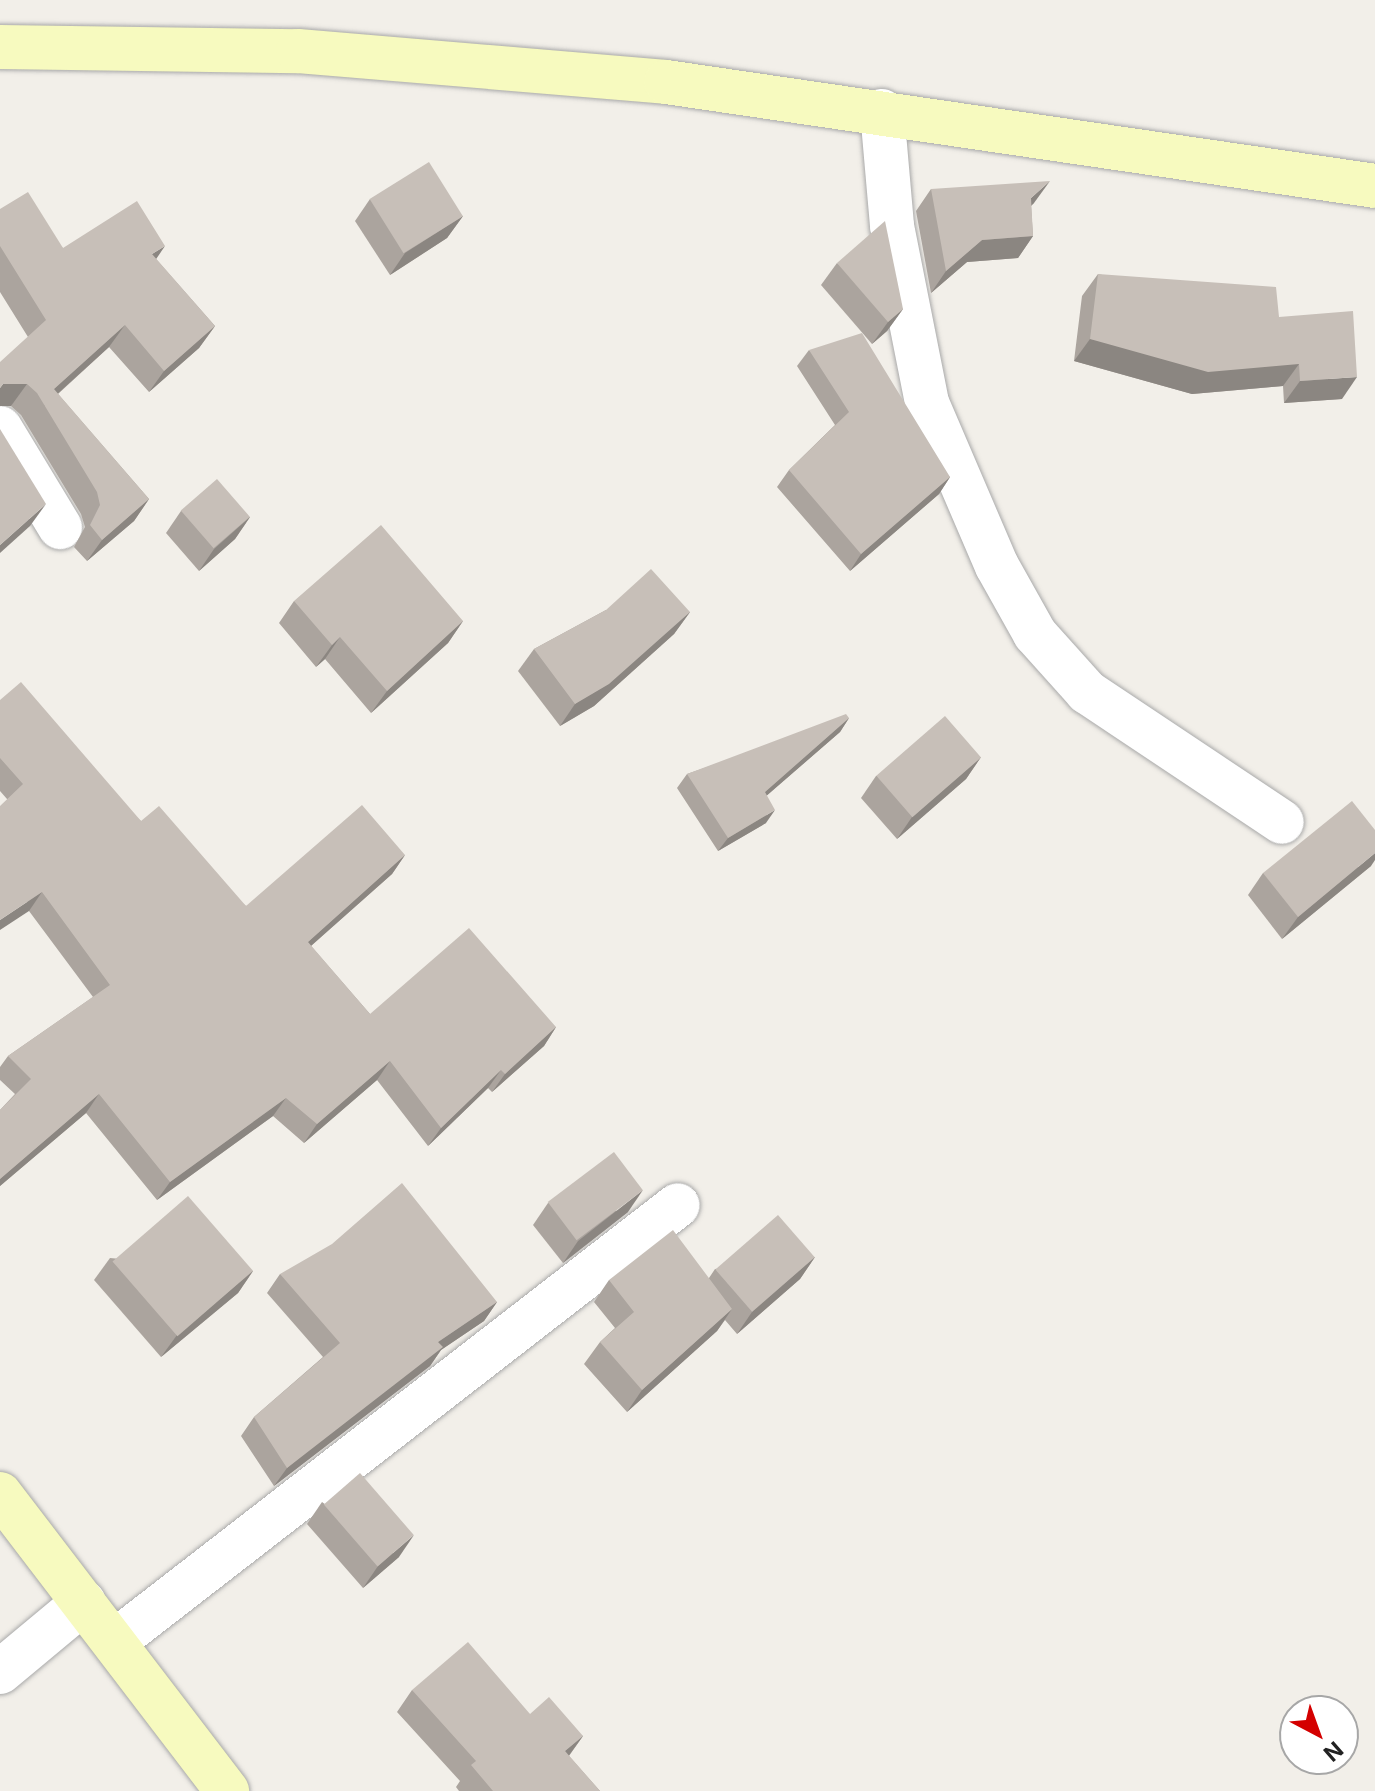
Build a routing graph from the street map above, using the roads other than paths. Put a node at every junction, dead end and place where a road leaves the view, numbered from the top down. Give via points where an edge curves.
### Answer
1 (0, 47) edge
2 (882, 111) junction
3 (1375, 186) edge
4 (0, 428) edge
5 (60, 527) dead end
6 (1282, 822) dead end
7 (678, 1205) dead end
8 (0, 1494) edge
9 (84, 1602) junction
10 (114, 1642) junction
11 (0, 1672) edge
12 (227, 1791) edge

1 - 2 street via 298,51 666,82
2 - 3 street
2 - 6 street via 892,226 927,403 997,566 1028,621 1087,692
4 - 5 street
7 - 10 street
8 - 9 street
9 - 10 street
9 - 11 street
10 - 12 street

